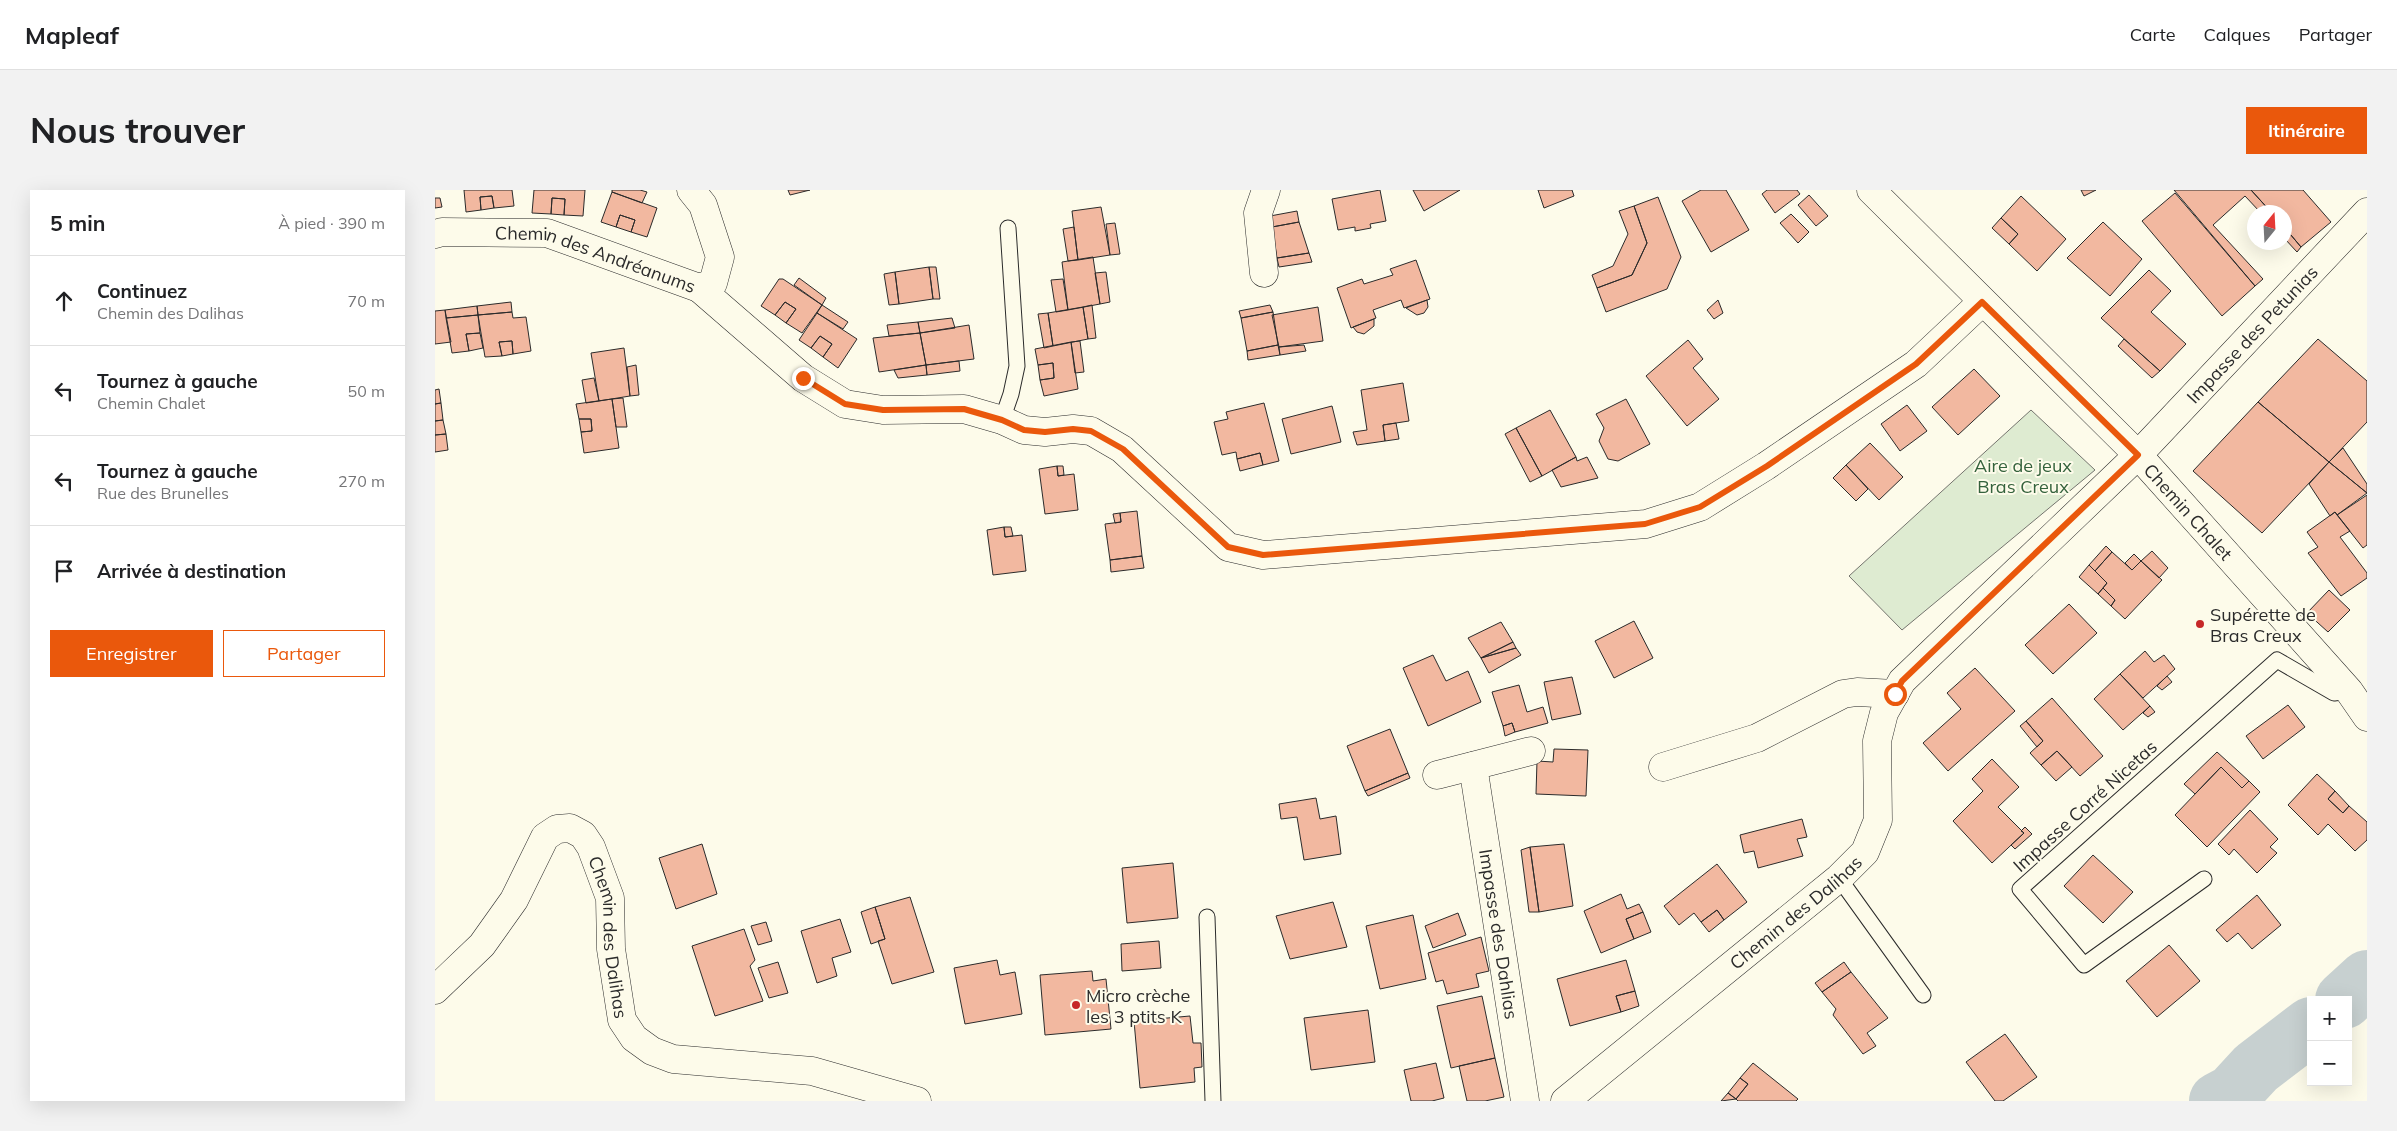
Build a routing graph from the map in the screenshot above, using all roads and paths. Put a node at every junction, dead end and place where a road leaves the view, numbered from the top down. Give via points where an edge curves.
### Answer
1 (691, 190) edge
2 (1267, 190) edge
3 (1871, 190) edge
4 (2367, 212) edge
5 (1008, 228) dead end
6 (435, 234) edge
7 (1265, 273) dead end
8 (699, 288) junction
9 (1982, 302) junction
10 (1002, 420) junction
11 (2138, 455) junction
12 (2349, 691) junction
13 (1895, 694) junction
14 (2367, 717) edge
15 (1531, 751) dead end
16 (1473, 766) junction
17 (1663, 767) dead end
18 (1437, 775) dead end
19 (1839, 878) junction
20 (2204, 880) dead end
21 (1207, 917) dead end
22 (435, 990) edge
23 (1923, 995) dead end
24 (917, 1101) edge
25 (1213, 1101) edge
26 (1525, 1101) edge
27 (1565, 1101) edge

1 - 8 street, Chemin des Andréanums via 703,205 721,257 713,283
2 - 7 street via 1258,213
3 - 9 street, Chemin Chalet
4 - 11 street, Impasse des Petunias
5 - 10 lane via 1017,366
6 - 8 street, Chemin des Andréanums via 547,233
8 - 10 street via 803,378 845,404 883,410 964,409
9 - 10 street via 1916,364 1767,466 1700,507 1645,524 1263,555 1228,547 1123,449 1091,431 1024,430
9 - 11 street, Chemin Chalet
11 - 12 street, Chemin Chalet
11 - 13 street, Chemin des Dalihas via 1902,681
12 - 14 street, Chemin Chalet
12 - 20 lane, Impasse Corré Nicetas via 2334,693 2277,660 2020,889 2084,965
13 - 17 street via 1843,694 1757,738
13 - 19 street, Chemin des Dalihas via 1884,713 1877,741 1878,820 1865,852
15 - 16 street
16 - 18 street
16 - 26 street, Impasse des Dahlias
19 - 23 lane
19 - 27 street, Chemin des Dalihas
21 - 25 lane
22 - 24 street, Chemin des Dalihas via 481,946 514,900 545,837 557,829 570,828 583,835 591,847 609,898 611,949 622,1020 634,1038 652,1051 673,1059 812,1071

